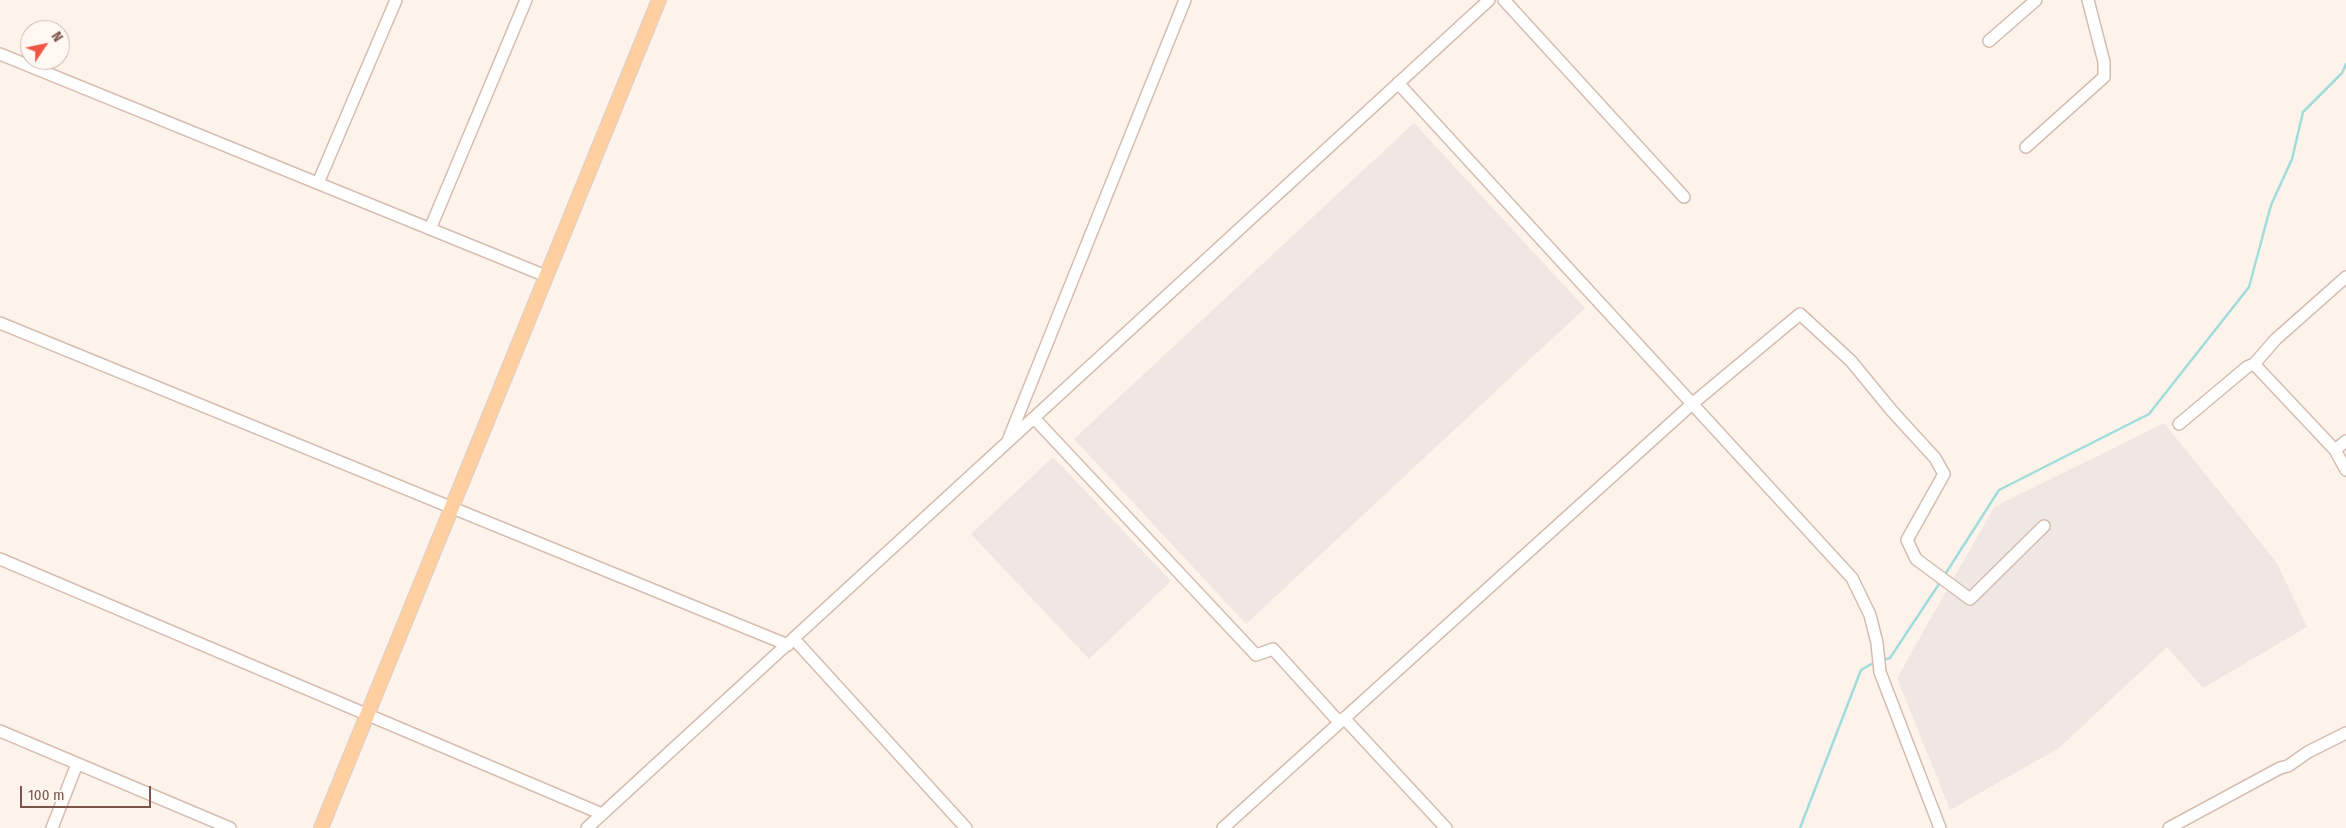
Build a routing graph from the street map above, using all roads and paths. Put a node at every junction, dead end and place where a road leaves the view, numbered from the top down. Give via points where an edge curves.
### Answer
1 (396, 0) edge
2 (526, 0) edge
3 (659, 0) edge
4 (1185, 0) edge
5 (1489, 0) edge
6 (1504, 0) edge
7 (2036, 0) edge
8 (2088, 0) edge
9 (1989, 41) dead end
10 (0, 54) edge
11 (1398, 83) junction
12 (2026, 147) dead end
13 (318, 183) junction
14 (1684, 197) dead end
15 (430, 229) junction
16 (546, 276) junction
17 (2346, 277) edge
18 (0, 323) edge
19 (2254, 364) junction
20 (1692, 404) junction
21 (1034, 418) junction
22 (2179, 424) dead end
23 (2346, 441) edge
24 (1008, 442) junction
25 (2335, 450) junction
26 (2346, 470) edge
27 (452, 507) junction
28 (2044, 526) dead end
29 (0, 559) edge
30 (791, 642) junction
31 (368, 713) junction
32 (1341, 720) junction
33 (0, 731) edge
34 (2346, 733) edge
35 (78, 764) junction
36 (602, 814) junction
37 (52, 828) edge
38 (230, 828) edge
39 (321, 828) edge
40 (587, 828) edge
41 (966, 828) edge
42 (1222, 828) edge
43 (1446, 828) edge
44 (1940, 828) edge
45 (2169, 828) edge

1 - 13 street
2 - 15 street
3 - 16 main road
4 - 24 street
5 - 11 street
6 - 14 street
7 - 9 street
8 - 12 street via 2104,62 2104,77
10 - 13 street
11 - 20 street
11 - 21 street
13 - 15 street
15 - 16 street
16 - 27 main road
17 - 19 street via 2276,338
18 - 27 street
19 - 22 street
19 - 25 street
20 - 28 street via 1800,314 1851,361 1935,458 1944,474 1907,540 1916,559 1970,599
20 - 32 street
20 - 44 street via 1852,578 1870,616 1880,672
21 - 24 street
21 - 32 street via 1256,655 1273,648
23 - 25 street
24 - 30 street
25 - 26 street
27 - 30 street
27 - 31 main road
29 - 31 street
30 - 36 street
30 - 41 street
31 - 36 street
31 - 39 main road
32 - 42 street
32 - 43 street
33 - 35 street
34 - 45 street
35 - 37 street
35 - 38 street
36 - 40 street

